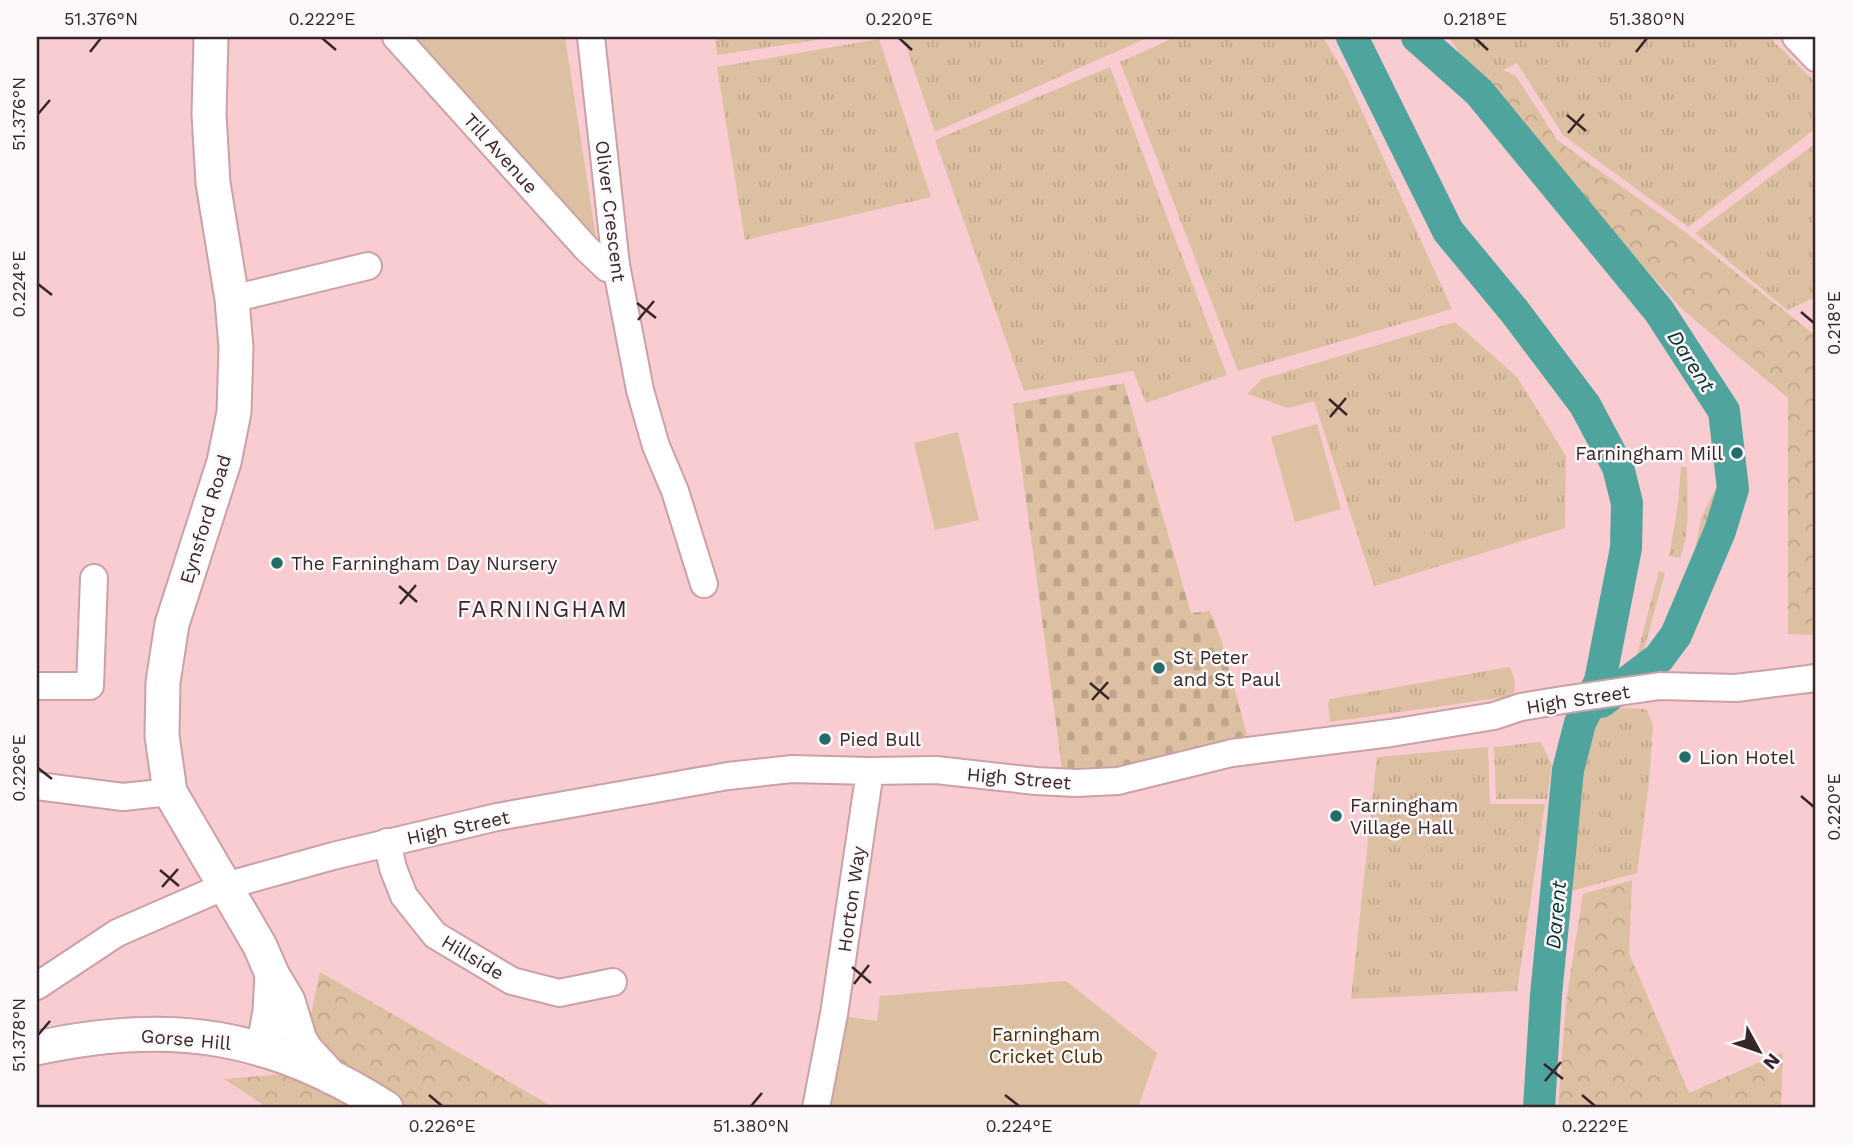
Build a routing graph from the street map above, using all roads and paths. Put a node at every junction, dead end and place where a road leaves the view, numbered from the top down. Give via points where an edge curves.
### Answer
1 (211, 37) edge
2 (396, 37) edge
3 (591, 37) edge
4 (1796, 37) edge
5 (1816, 58) edge
6 (368, 266) dead end
7 (607, 268) dead end
8 (232, 299) junction
9 (94, 578) dead end
10 (704, 584) dead end
11 (1816, 678) edge
12 (37, 686) edge
13 (870, 771) junction
14 (37, 786) edge
15 (170, 792) junction
16 (387, 842) junction
17 (225, 886) junction
18 (272, 974) junction
19 (613, 982) dead end
20 (37, 986) edge
21 (37, 1048) edge
22 (263, 1050) junction
23 (331, 1077) junction
24 (386, 1108) edge
25 (816, 1108) edge

1 - 8 main road, Eynsford Road via 213,183
2 - 7 street, Till Avenue
3 - 10 street, Oliver Crescent via 616,265 640,390
4 - 5 street
6 - 8 street
8 - 15 main road, Eynsford Road via 234,412 224,462 172,624 163,682 162,736
9 - 12 street via 90,686
11 - 13 street, High Street via 1735,688 1660,686 1569,699 1391,733 1233,753 1118,781 1076,783 936,770
13 - 16 street, High Street via 751,773 497,817
13 - 25 street, Horton Way
14 - 15 street via 123,797
15 - 17 main road, Eynsford Road
16 - 17 street, High Street
16 - 19 street, Hillside via 404,896 435,935 512,981 559,993
17 - 18 main road, Eynsford Road
17 - 20 street, High Street via 117,933
18 - 22 main road, Eynsford Road
18 - 23 main road, Eynsford Road via 288,1001 300,1040
21 - 22 main road, Gorse Hill via 140,1033 211,1037
22 - 23 main road, Gorse Hill
23 - 24 main road

